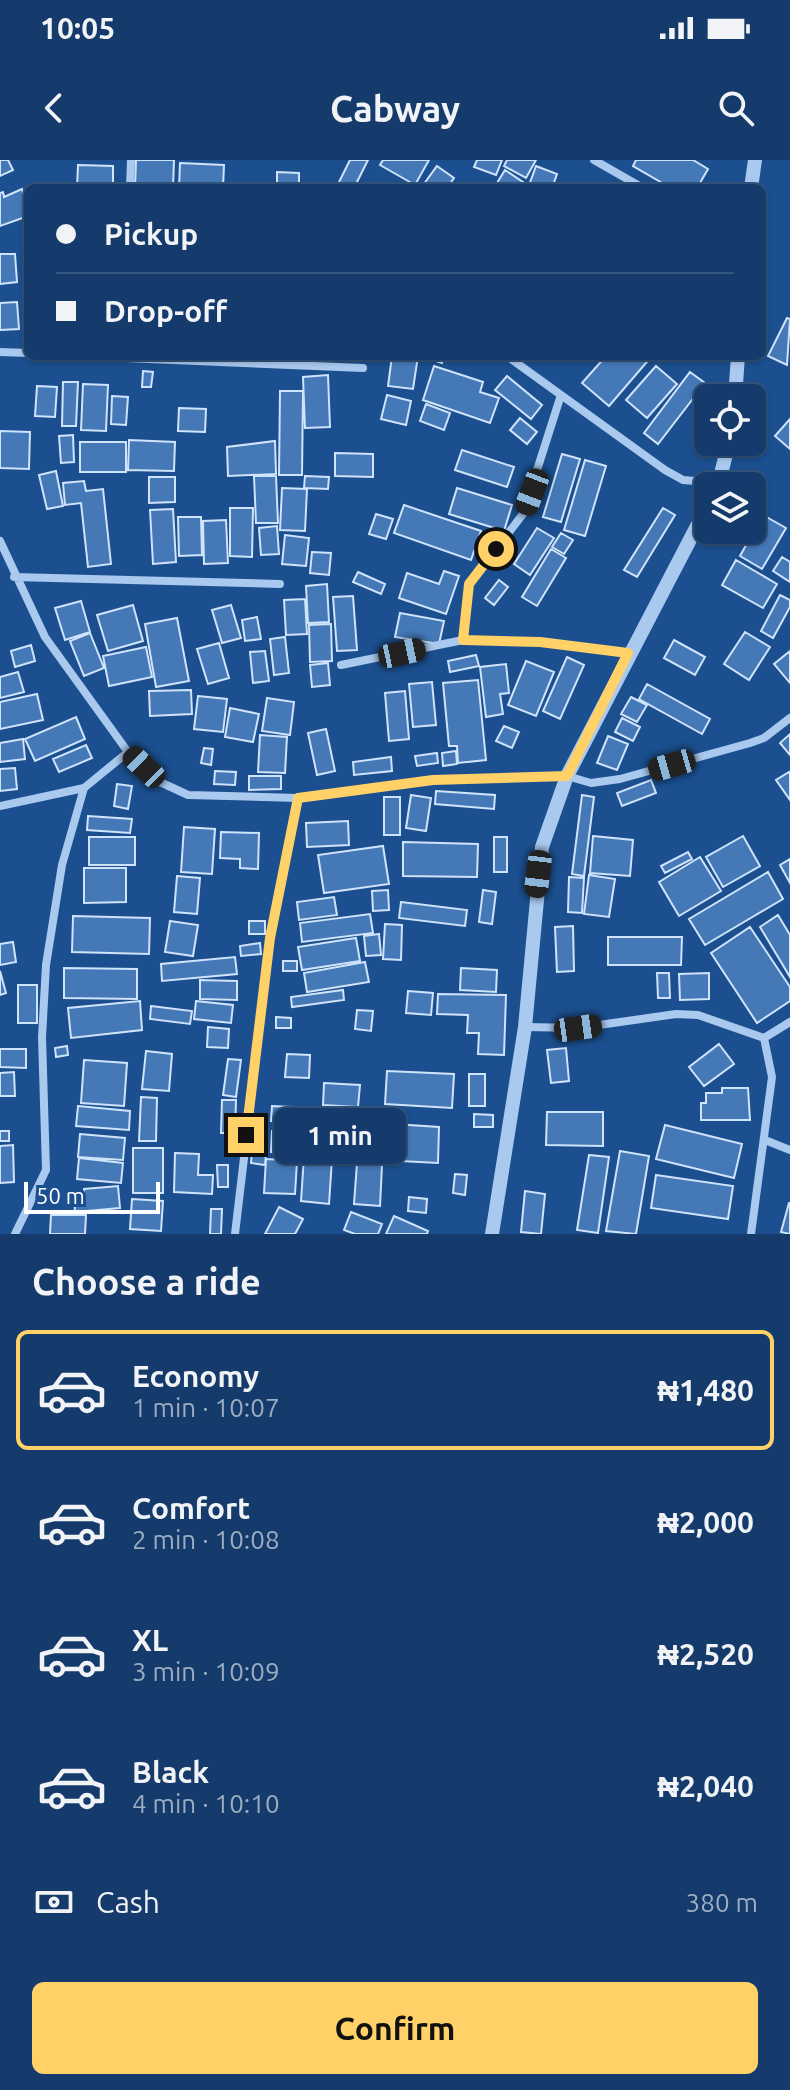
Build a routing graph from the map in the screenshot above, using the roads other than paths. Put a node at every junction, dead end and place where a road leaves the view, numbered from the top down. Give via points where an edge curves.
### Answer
1 (131, 160) edge
2 (594, 160) edge
3 (755, 160) edge
4 (130, 184) edge
5 (636, 184) edge
6 (752, 184) edge
7 (0, 352) edge
8 (24, 353) edge
9 (172, 360) edge
10 (512, 360) edge
11 (738, 360) edge
12 (363, 368) dead end
13 (736, 384) edge
14 (560, 398) junction
15 (694, 481) edge
16 (694, 531) edge
17 (0, 541) edge
18 (14, 577) junction
19 (280, 584) dead end
20 (463, 640) junction
21 (628, 653) junction
22 (341, 665) dead end
23 (790, 718) edge
24 (128, 752) junction
25 (567, 776) junction
26 (84, 788) junction
27 (298, 798) junction
28 (0, 806) edge
29 (790, 1022) edge
30 (525, 1027) junction
31 (764, 1038) junction
32 (765, 1140) junction
33 (790, 1150) edge
34 (15, 1234) edge
35 (235, 1234) edge
36 (492, 1234) edge
37 (751, 1234) edge

1 - 4 street
2 - 5 street
3 - 6 street
7 - 8 street
9 - 12 street
10 - 14 street
11 - 13 street
14 - 15 street via 683,480
14 - 20 street via 523,514 469,584
16 - 21 street
17 - 18 street
18 - 19 street
18 - 24 street via 45,637
20 - 21 street via 540,642
20 - 22 street
21 - 25 street
23 - 25 street via 764,738 620,779 591,783
24 - 26 street
24 - 27 street via 160,782 188,795
25 - 27 street via 433,780
25 - 30 street via 542,847
26 - 28 street
26 - 34 street via 59,878 46,965 46,1170
27 - 35 street via 270,938
29 - 31 street
30 - 31 street via 578,1028 687,1014
30 - 36 street
31 - 32 street via 772,1077
32 - 33 street
32 - 37 street

